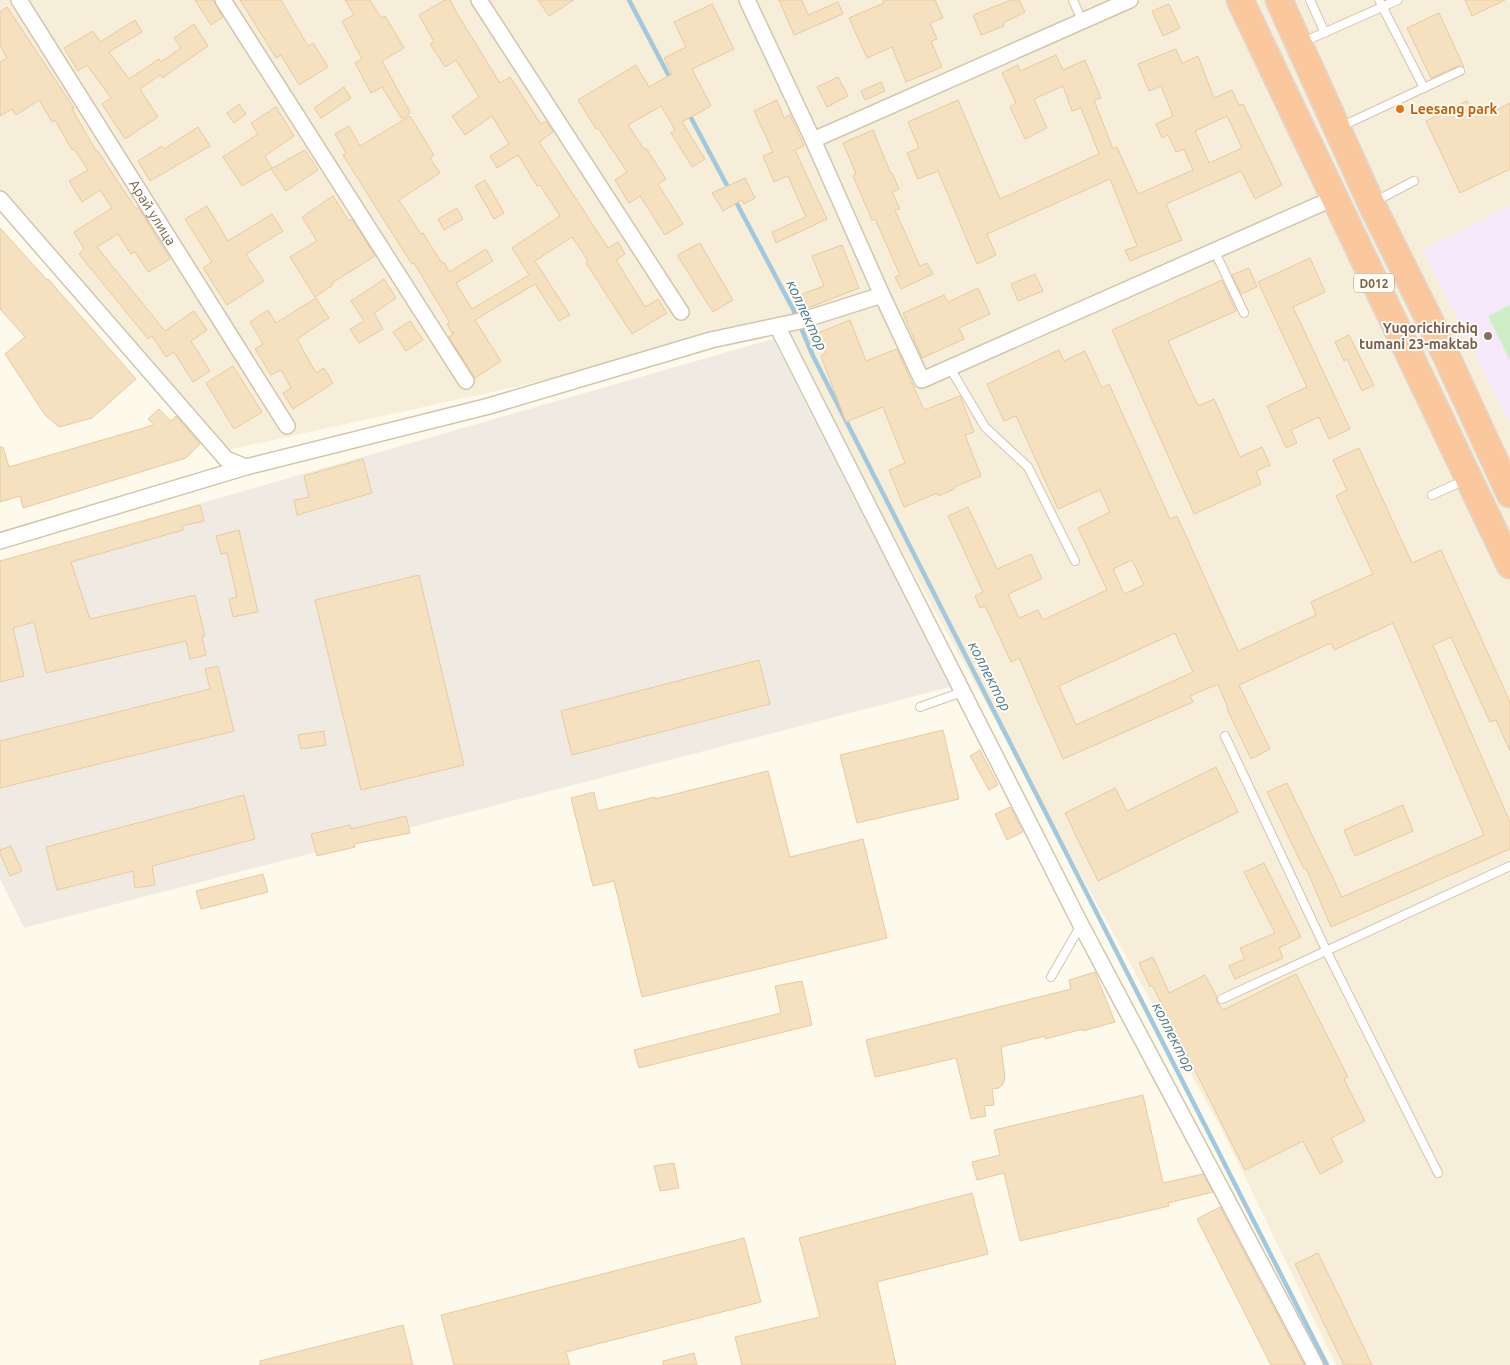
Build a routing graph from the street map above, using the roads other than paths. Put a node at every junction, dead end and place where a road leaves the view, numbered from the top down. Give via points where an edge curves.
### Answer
1 (20, 0) edge
2 (222, 0) edge
3 (479, 0) edge
4 (747, 0) edge
5 (1073, 0) edge
6 (1130, 0) edge
7 (1240, 0) edge
8 (1279, 0) edge
9 (1310, 0) edge
10 (1398, 0) edge
11 (1381, 4) edge
12 (1082, 21) junction
13 (1325, 33) junction
14 (1299, 44) junction
15 (1460, 71) dead end
16 (1424, 88) junction
17 (1337, 128) junction
18 (813, 140) junction
19 (1414, 181) dead end
20 (1334, 198) junction
21 (0, 199) edge
22 (1371, 203) junction
23 (1215, 252) junction
24 (882, 295) junction
25 (681, 312) dead end
26 (1244, 313) dead end
27 (779, 326) junction
28 (950, 368) junction
29 (466, 381) dead end
30 (287, 426) dead end
31 (1503, 461) edge
32 (246, 467) junction
33 (1469, 479) junction
34 (1510, 494) edge
35 (1432, 496) dead end
36 (0, 540) edge
37 (1075, 561) dead end
38 (1510, 565) edge
39 (962, 692) junction
40 (920, 707) dead end
41 (1225, 736) dead end
42 (1510, 866) edge
43 (1081, 925) junction
44 (1326, 952) junction
45 (1051, 977) dead end
46 (1222, 999) dead end
47 (1438, 1172) dead end
48 (1315, 1365) edge

1 - 30 street, Арай улица
2 - 29 street
3 - 25 street
4 - 18 street
5 - 12 lane
6 - 12 street
7 - 20 highway, D012
8 - 14 highway, D012
9 - 13 lane
10 - 11 lane
11 - 13 lane
11 - 16 lane
12 - 18 street
13 - 14 lane
14 - 17 highway, D012
15 - 16 lane
16 - 17 lane
17 - 22 highway, D012
18 - 24 street
19 - 22 lane
20 - 23 street
20 - 33 highway, D012
21 - 32 street via 226,460
22 - 31 highway, D012
23 - 26 lane
23 - 28 street
24 - 27 street
24 - 28 street via 922,380
27 - 32 street via 711,340 489,406
27 - 39 street
28 - 37 lane via 985,427 1028,467
31 - 33 highway
31 - 34 highway, D012
32 - 36 street
33 - 35 lane
33 - 38 highway, D012
39 - 40 lane
39 - 43 street
41 - 44 lane
42 - 44 lane
43 - 45 lane
43 - 48 street
44 - 46 lane
44 - 47 lane

